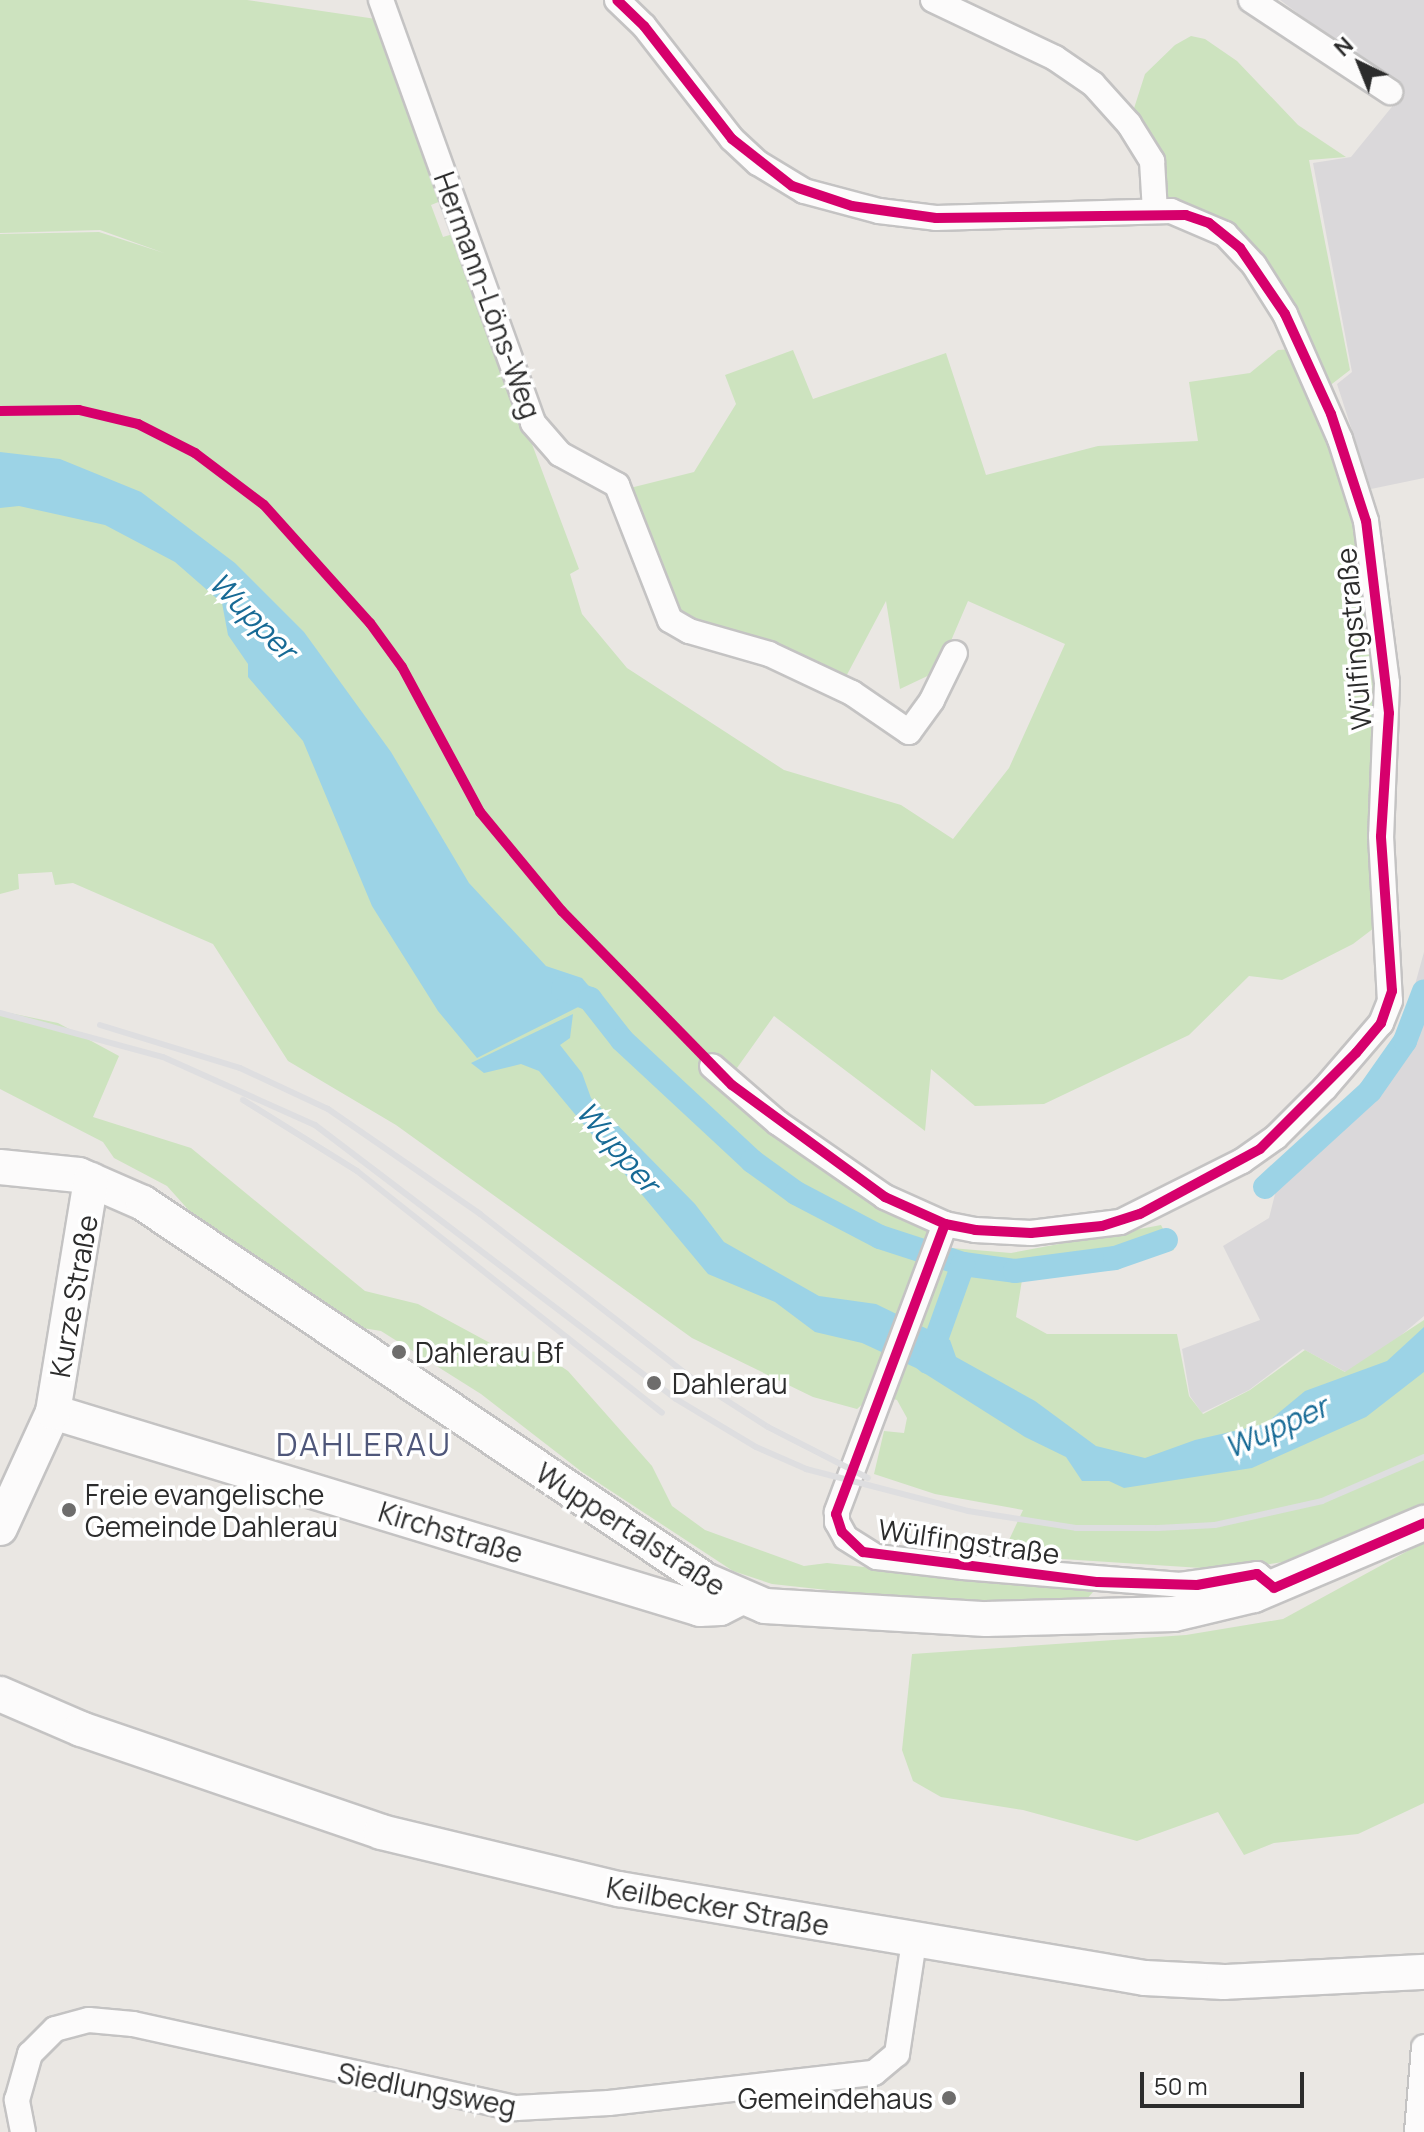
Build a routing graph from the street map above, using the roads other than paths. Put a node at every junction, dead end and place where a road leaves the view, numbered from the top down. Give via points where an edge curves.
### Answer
1 (381, 0) edge
2 (617, 0) edge
3 (933, 0) edge
4 (1251, 0) edge
5 (1390, 92) dead end
6 (1155, 211) junction
7 (955, 653) dead end
8 (712, 1066) dead end
9 (0, 1167) edge
10 (91, 1180) junction
11 (943, 1231) junction
12 (53, 1412) junction
13 (1424, 1523) edge
14 (0, 1528) edge
15 (1274, 1588) junction
16 (740, 1598) junction
17 (0, 1677) edge
18 (0, 1694) edge
19 (35, 1711) junction
20 (914, 1942) junction
21 (1424, 1972) edge
22 (1424, 2047) edge
23 (23, 2132) edge
24 (1417, 2132) edge

1 - 7 street, Hermann-Löns-Weg via 533,423 560,454 617,485 670,620 689,631 769,654 852,693 909,732
2 - 6 street, Wülfingstraße via 644,26 732,139 758,163 804,191 866,209 936,218
3 - 6 street via 1055,58 1093,84 1129,124 1152,161
4 - 5 street
6 - 11 street, Wülfingstraße via 1209,223 1254,265 1285,314 1350,466 1366,521 1387,683 1381,836 1392,991 1381,1023 1276,1137 1153,1207 1111,1224 1031,1233
8 - 11 street, Wülfingstraße via 821,1155
9 - 10 main road, Wuppertalstraße
10 - 12 main road, Kurze Straße
10 - 16 main road, Wuppertalstraße via 161,1214 381,1367
11 - 15 street, Wülfingstraße via 836,1514 842,1532 863,1552 1124,1583 1197,1585 1257,1574
12 - 14 main road
12 - 16 main road, Kirchstraße via 700,1609 720,1608
13 - 15 main road, Wuppertalstraße
15 - 16 main road, Wuppertalstraße via 1222,1605 1123,1618 825,1613
17 - 19 main road, Keilbecker Straße
18 - 19 main road, Keilbecker Straße
19 - 20 main road, Keilbecker Straße via 381,1832 619,1889
20 - 21 main road, Keilbecker Straße via 1102,1973 1188,1981
20 - 23 street, Siedlungsweg via 899,2047 892,2061 874,2073 609,2103 516,2108 133,2024 89,2020 55,2029 30,2054 18,2088
22 - 24 street

